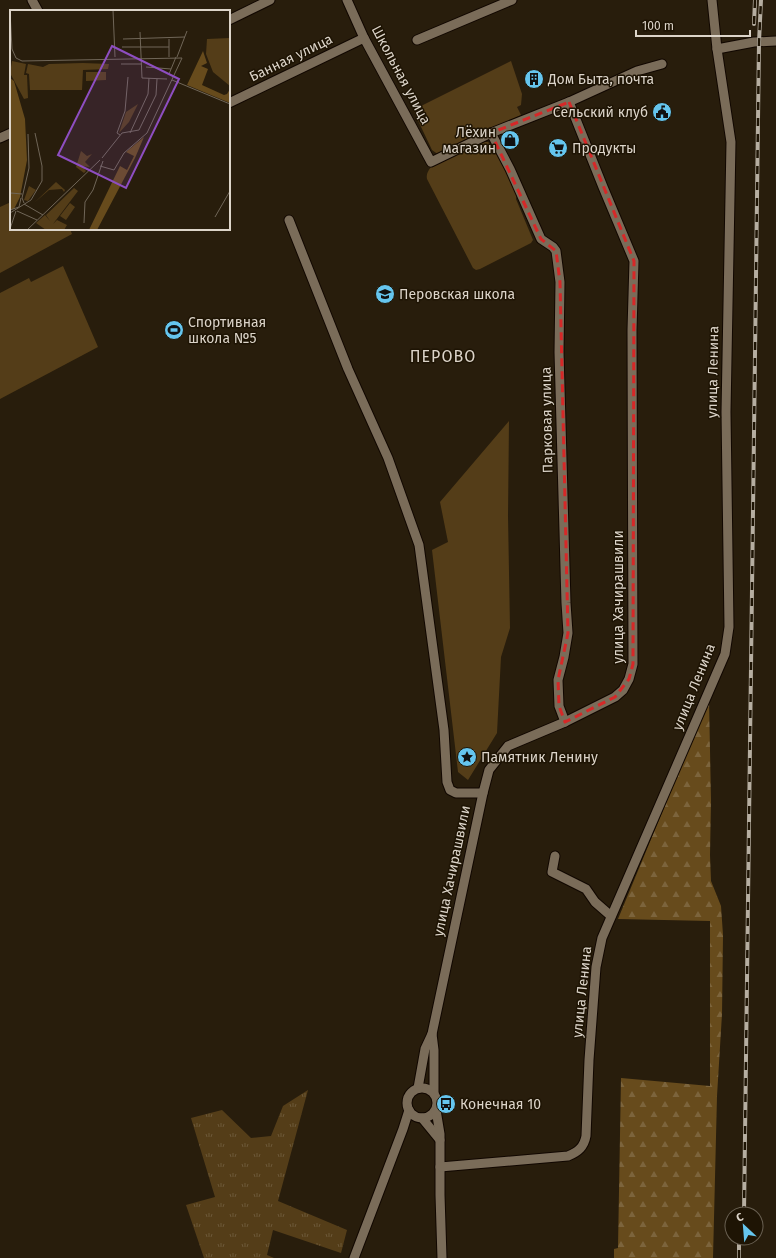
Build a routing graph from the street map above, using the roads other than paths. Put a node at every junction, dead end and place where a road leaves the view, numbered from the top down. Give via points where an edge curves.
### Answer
1 (32, 0) edge
2 (270, 0) edge
3 (347, 0) edge
4 (512, 0) edge
5 (712, 0) edge
6 (37, 10) edge
7 (230, 20) edge
8 (364, 38) junction
9 (417, 40) dead end
10 (776, 41) edge
11 (717, 49) junction
12 (662, 64) dead end
13 (569, 102) junction
14 (230, 103) edge
15 (10, 133) edge
16 (491, 133) junction
17 (0, 138) edge
18 (289, 220) dead end
19 (565, 722) junction
20 (483, 793) junction
21 (555, 856) dead end
22 (611, 916) junction
23 (432, 1034) junction
24 (418, 1088) junction
25 (434, 1093) junction
26 (409, 1110) junction
27 (436, 1110) junction
28 (419, 1118) junction
29 (403, 1129) junction
30 (440, 1140) junction
31 (440, 1167) junction
32 (354, 1258) edge
33 (442, 1258) edge

1 - 6 street
2 - 7 street
3 - 8 street, Школьная улица
4 - 9 street
5 - 11 street, улица Ленина
8 - 14 street, Банная улица
8 - 16 street, Школьная улица via 431,162
10 - 11 street
11 - 22 street, улица Ленина via 731,142 726,412 729,627 725,654
12 - 13 street via 637,71
13 - 16 street
13 - 19 street, улица Хачирашвили via 634,260 633,664 630,679 615,697
15 - 17 street
16 - 19 street, Парковая улица via 541,239 556,251 560,282 559,352 568,633 558,680 559,706
18 - 20 street via 348,369 388,458 419,545 444,730 447,782 450,790 456,793
19 - 20 street, улица Хачирашвили via 508,746 489,770
20 - 23 street, улица Хачирашвили
21 - 22 street via 552,872 586,889 595,902
22 - 31 street, улица Ленина via 602,938 596,967 586,1136 583,1146 568,1156
23 - 24 street, улица Хачирашвили via 425,1049
23 - 25 street
24 - 25 street via 425,1088
24 - 26 street via 410,1094 407,1103
25 - 27 street via 438,1102
26 - 28 street
26 - 29 street
27 - 28 street via 432,1115
27 - 30 street
28 - 29 street
28 - 30 street
29 - 32 street
30 - 31 street
31 - 33 street

